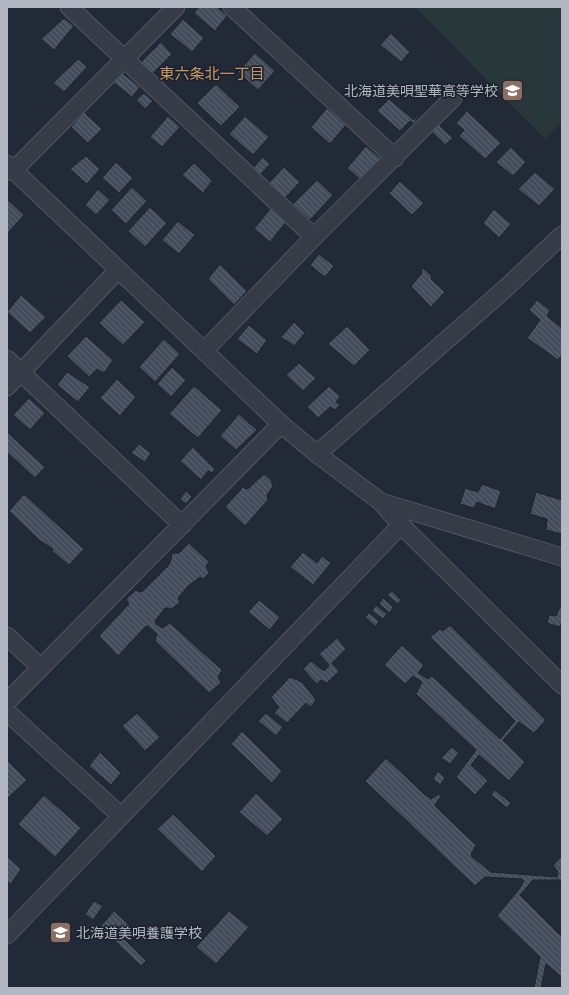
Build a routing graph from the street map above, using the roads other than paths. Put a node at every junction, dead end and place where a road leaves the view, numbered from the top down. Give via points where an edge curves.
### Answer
1 (69, 7) edge
2 (176, 7) edge
3 (232, 7) edge
4 (124, 59) junction
5 (453, 98) dead end
6 (395, 158) junction
7 (9, 169) edge
8 (562, 235) edge
9 (314, 237) junction
10 (118, 270) junction
11 (204, 351) junction
12 (7, 359) edge
13 (21, 372) junction
14 (7, 387) edge
15 (281, 424) junction
16 (317, 454) junction
17 (381, 502) junction
18 (182, 525) junction
19 (401, 525) junction
20 (562, 557) edge
21 (7, 636) edge
22 (41, 668) junction
23 (562, 685) edge
24 (7, 702) edge
25 (7, 712) edge
26 (122, 816) junction
27 (10, 926) edge

1 - 4 street
2 - 4 street
3 - 6 street
4 - 7 street
4 - 9 street
5 - 6 street
6 - 9 street
7 - 10 street
8 - 16 street
9 - 11 street
10 - 11 street
10 - 13 street
11 - 15 street
12 - 13 street
13 - 14 street
13 - 18 street
15 - 16 street
15 - 18 street
16 - 17 street
17 - 19 street
17 - 20 street
18 - 22 street
19 - 23 street
19 - 26 street
21 - 22 street
22 - 24 street
25 - 26 street
26 - 27 street

